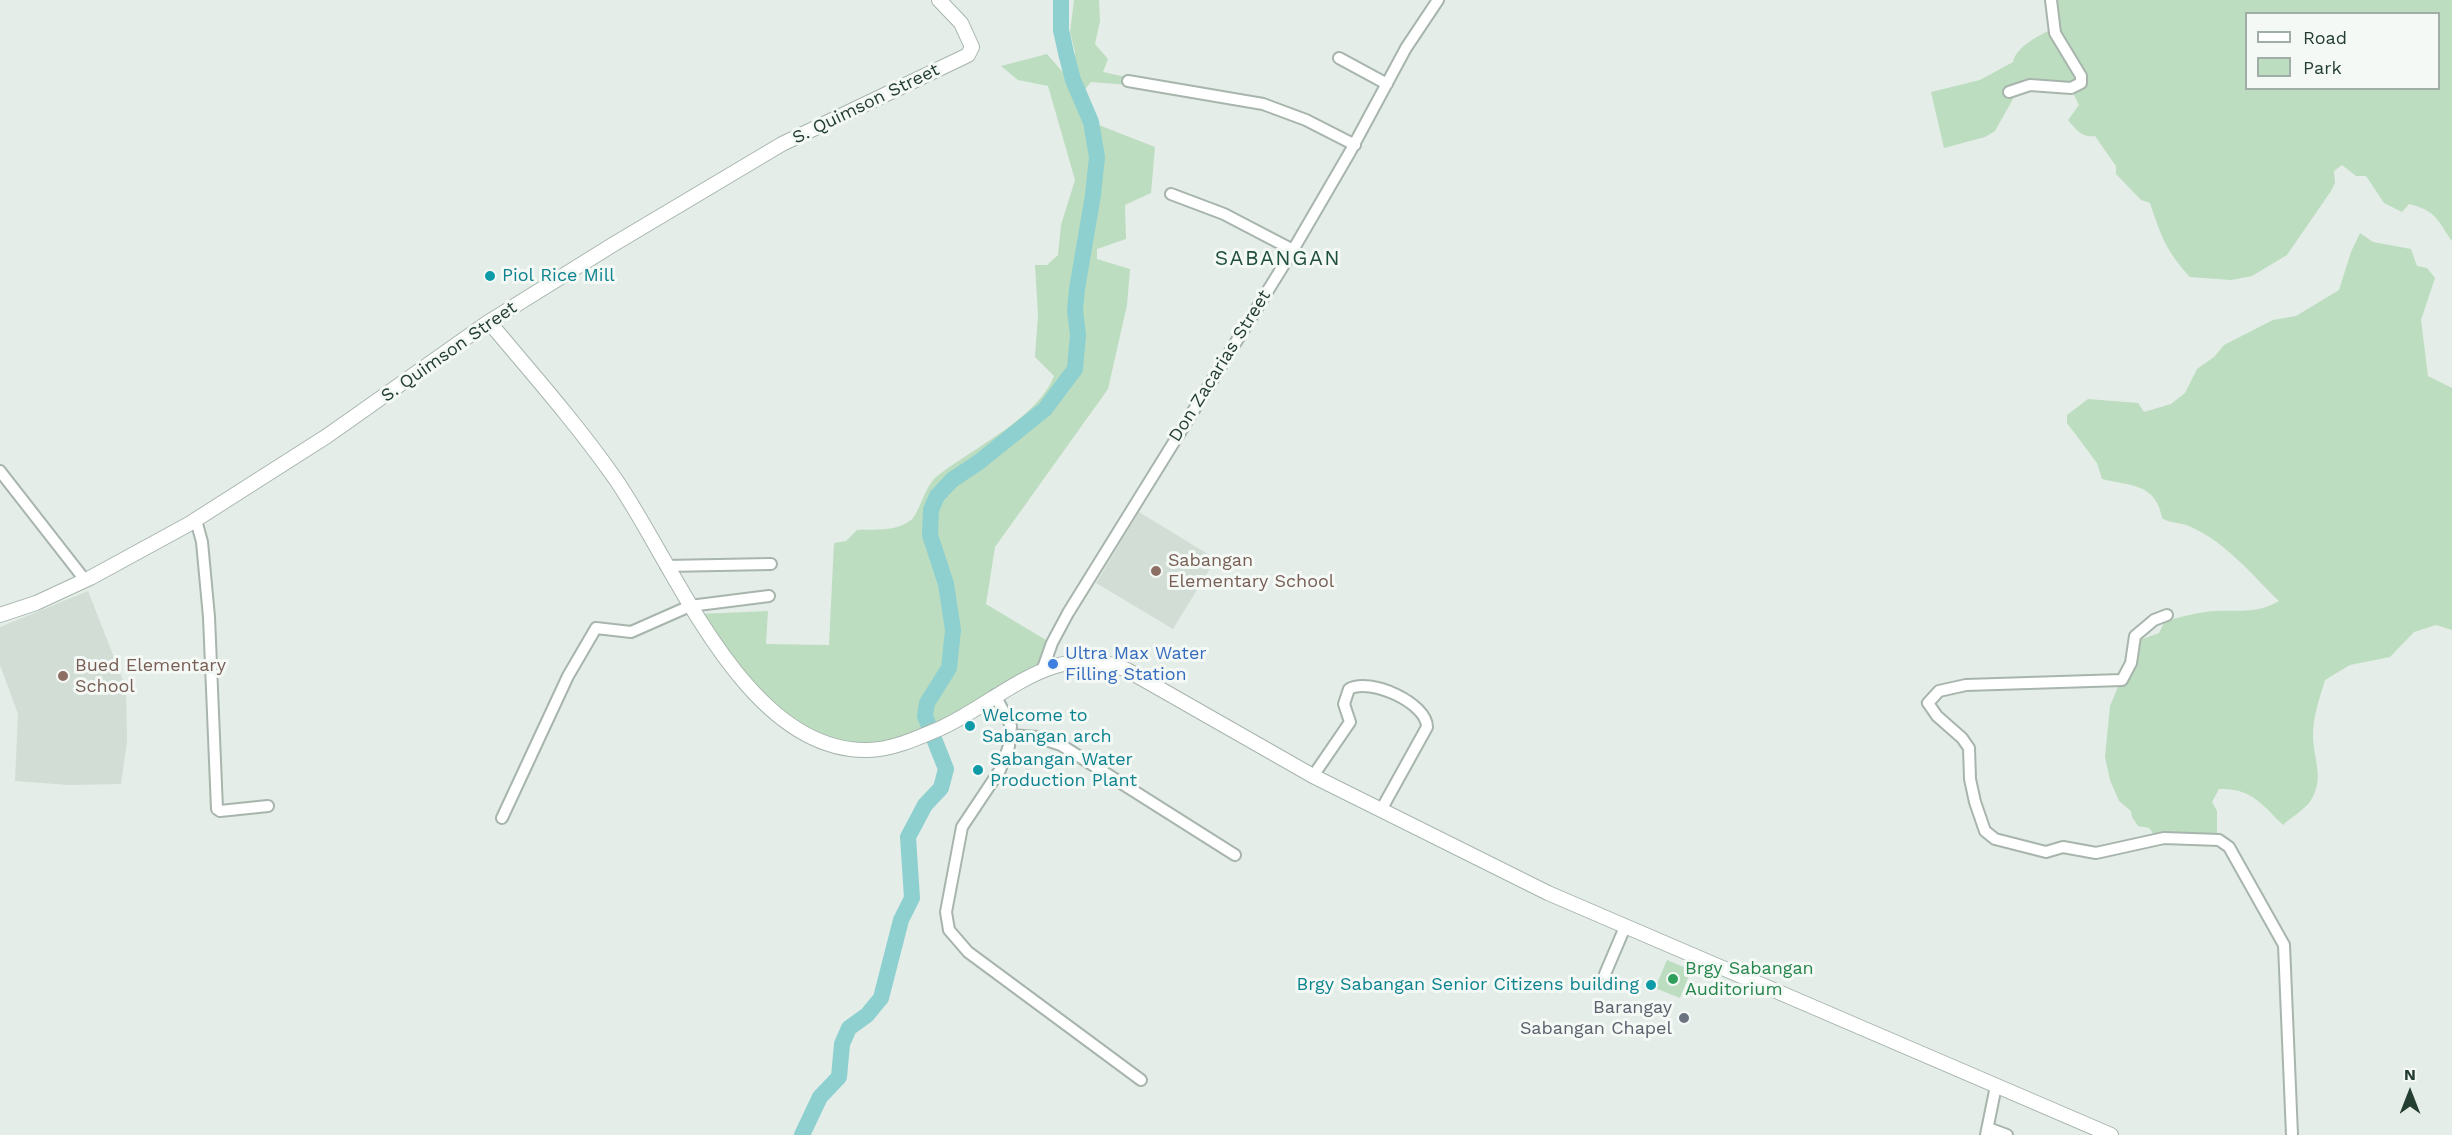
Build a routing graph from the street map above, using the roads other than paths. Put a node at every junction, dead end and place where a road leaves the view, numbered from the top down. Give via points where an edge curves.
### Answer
1 (939, 0) edge
2 (1438, 0) edge
3 (2051, 0) edge
4 (1339, 58) dead end
5 (1128, 81) dead end
6 (1387, 84) junction
7 (2009, 92) dead end
8 (1355, 145) junction
9 (1171, 194) dead end
10 (1293, 250) junction
11 (489, 322) junction
12 (0, 471) edge
13 (196, 520) junction
14 (771, 564) dead end
15 (666, 566) junction
16 (85, 580) junction
17 (770, 596) dead end
18 (690, 606) junction
19 (0, 615) edge
20 (2167, 615) dead end
21 (1042, 671) junction
22 (995, 696) junction
23 (1011, 735) junction
24 (1313, 776) junction
25 (268, 806) dead end
26 (1381, 810) junction
27 (502, 818) dead end
28 (1235, 855) dead end
29 (1625, 927) junction
30 (1605, 974) dead end
31 (1141, 1080) dead end
32 (1996, 1086) junction
33 (1987, 1131) edge
34 (2105, 1134) edge
35 (2007, 1135) edge
36 (2292, 1135) edge

1 - 11 street, S. Quimson Street via 968,33 972,47 968,55 855,107 754,160
2 - 6 street, Don Zacarias Street
3 - 7 street via 2055,33 2081,76 2081,83 2071,88 2030,85
4 - 6 street
5 - 8 street via 1263,104
6 - 8 street, Don Zacarias Street
8 - 10 street, Don Zacarias Street
9 - 10 street via 1224,214
10 - 21 street, Don Zacarias Street via 1068,613
11 - 13 street, S. Quimson Street via 327,436
11 - 15 street via 614,476
12 - 16 street
13 - 16 street, S. Quimson Street
13 - 25 street via 202,542 209,617 217,809
14 - 15 street
15 - 18 street
16 - 19 street, S. Quimson Street
17 - 18 street
18 - 22 street via 757,696 789,725 832,746 869,750 890,747 936,730
18 - 27 street via 631,632 602,626 595,630 568,676
20 - 36 street via 2135,636 2131,663 2122,680 1966,685 1939,691 1928,703 1969,748 1975,802 1985,831 1995,839 2046,852 2063,848 2096,853 2164,838 2219,840 2229,847 2284,945
21 - 22 street
21 - 24 street via 1080,660 1118,666
22 - 23 street via 1009,719
23 - 28 street via 1037,737 1061,745
23 - 31 street via 1000,770 962,827 947,904 949,930 968,952
24 - 26 street
24 - 26 street via 1350,722 1344,704 1349,689 1366,686 1389,692 1419,709 1427,719 1427,727
26 - 29 street
29 - 30 street
29 - 32 street
32 - 33 street
32 - 34 street
33 - 35 street

